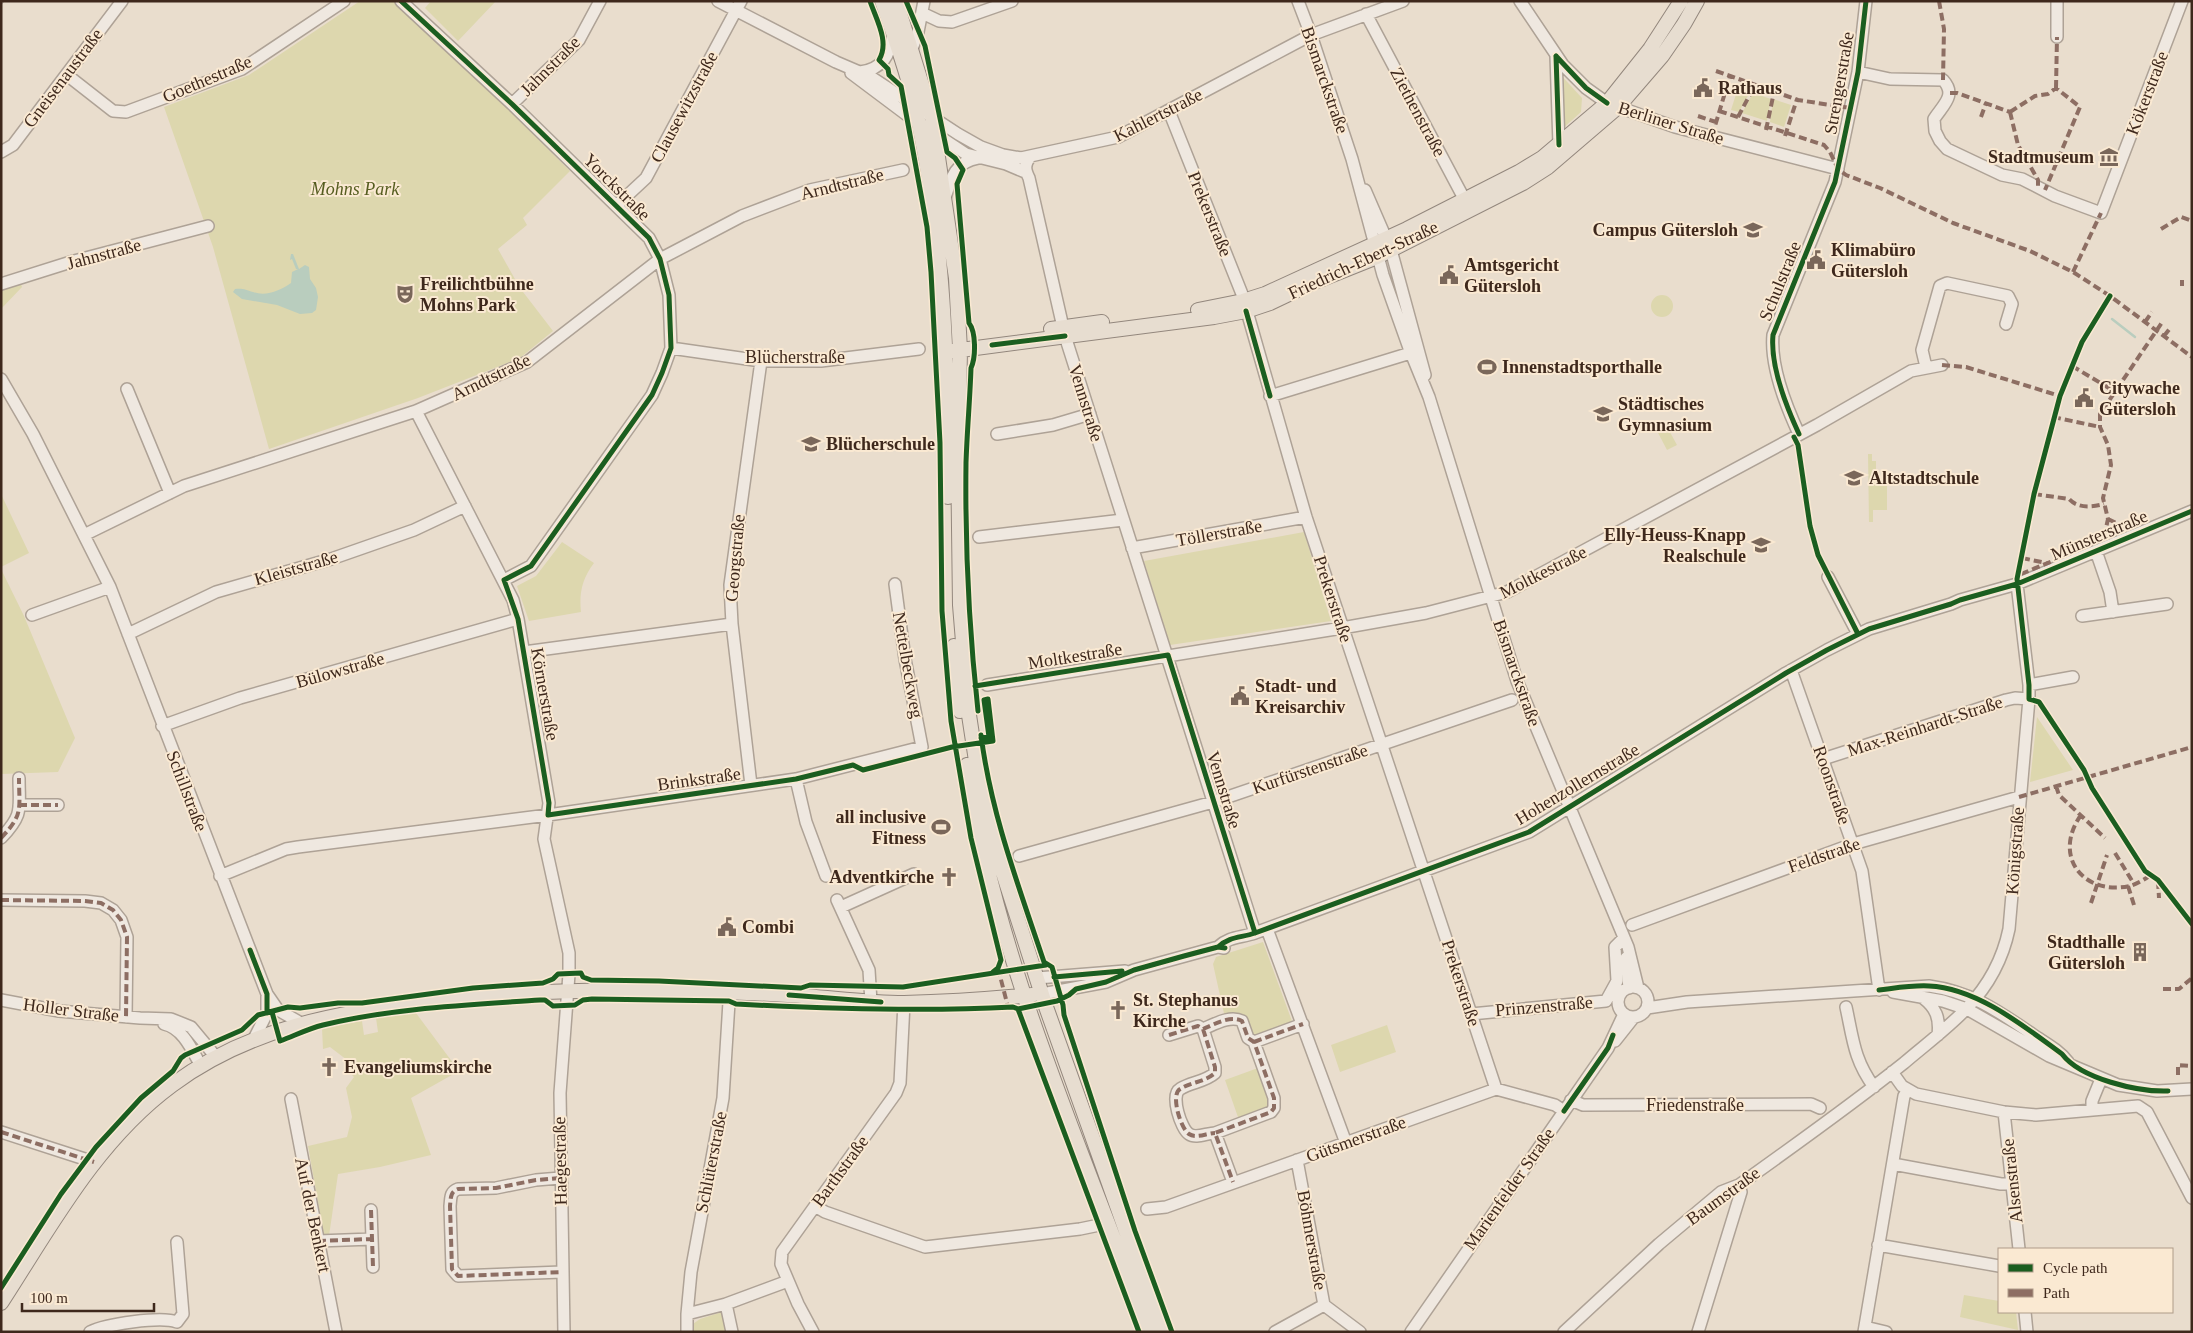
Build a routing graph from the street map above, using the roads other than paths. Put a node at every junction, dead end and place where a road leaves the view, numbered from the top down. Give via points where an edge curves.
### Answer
1 (122, 1) edge
2 (344, 1) edge
3 (401, 1) edge
4 (600, 1) edge
5 (718, 1) edge
6 (882, 1) edge
7 (896, 1) edge
8 (924, 1) edge
9 (1012, 1) edge
10 (1298, 1) edge
11 (1402, 1) edge
12 (1520, 1) edge
13 (1681, 1) edge
14 (1697, 1) edge
15 (1866, 1) edge
16 (2057, 1) edge
17 (2182, 1) edge
18 (738, 6) edge
19 (922, 13) junction
20 (1366, 14) junction
21 (893, 34) junction
22 (1311, 35) junction
23 (2056, 37) dead end
24 (912, 49) junction
25 (1556, 56) junction
26 (836, 62) junction
27 (860, 72) junction
28 (1858, 72) junction
29 (67, 75) junction
30 (512, 104) junction
31 (1613, 105) junction
32 (915, 107) junction
33 (1169, 111) junction
34 (925, 120) junction
35 (935, 134) junction
36 (1559, 145) junction
37 (1, 152) edge
38 (1030, 157) junction
39 (979, 158) junction
40 (1838, 169) junction
41 (903, 170) dead end
42 (1025, 172) junction
43 (945, 200) junction
44 (1467, 205) junction
45 (617, 206) junction
46 (208, 226) dead end
47 (1382, 248) junction
48 (660, 258) junction
49 (1, 284) edge
50 (1245, 306) junction
51 (2006, 324) dead end
52 (1064, 332) junction
53 (960, 345) junction
54 (944, 347) junction
55 (671, 348) junction
56 (919, 349) dead end
57 (1415, 351) junction
58 (761, 361) junction
59 (1942, 365) dead end
60 (1926, 367) junction
61 (1, 379) edge
62 (127, 389) dead end
63 (1269, 393) junction
64 (416, 411) junction
65 (1090, 414) junction
66 (998, 434) dead end
67 (1799, 434) junction
68 (170, 493) junction
69 (465, 506) junction
70 (2192, 511) edge
71 (1306, 518) junction
72 (1123, 520) junction
73 (84, 535) junction
74 (979, 537) dead end
75 (1132, 548) junction
76 (2096, 551) junction
77 (1828, 577) dead end
78 (504, 580) junction
79 (895, 584) dead end
80 (2017, 584) junction
81 (110, 587) junction
82 (1492, 597) junction
83 (2166, 604) dead end
84 (2113, 612) junction
85 (32, 616) dead end
86 (2082, 616) dead end
87 (518, 619) junction
88 (732, 624) junction
89 (1342, 628) junction
90 (128, 634) junction
91 (1858, 634) junction
92 (524, 652) junction
93 (1168, 655) junction
94 (1791, 670) junction
95 (2073, 677) dead end
96 (987, 685) dead end
97 (2029, 685) junction
98 (2028, 699) junction
99 (1512, 700) dead end
100 (162, 726) junction
101 (1381, 745) junction
102 (922, 746) joint
103 (1823, 759) junction
104 (19, 778) dead end
105 (796, 779) junction
106 (752, 785) junction
107 (2019, 797) junction
108 (1213, 802) junction
109 (58, 804) dead end
110 (19, 805) junction
111 (1570, 805) junction
112 (548, 815) junction
113 (1, 838) edge
114 (1853, 844) junction
115 (1019, 856) dead end
116 (1424, 871) junction
117 (914, 874) dead end
118 (220, 876) junction
119 (826, 876) dead end
120 (1, 900) edge
121 (1632, 925) dead end
122 (1267, 929) junction
123 (1252, 935) junction
124 (1625, 940) junction
125 (1134, 970) junction
126 (1038, 978) junction
127 (1019, 979) junction
128 (1633, 988) junction
129 (568, 990) junction
130 (1879, 990) junction
131 (732, 993) junction
132 (267, 994) junction
133 (1042, 994) junction
134 (1025, 996) junction
135 (1922, 997) junction
136 (1976, 998) junction
137 (1, 1000) edge
138 (871, 1002) junction
139 (904, 1003) junction
140 (1647, 1003) junction
141 (1846, 1007) dead end
142 (1966, 1009) junction
143 (1471, 1014) junction
144 (1629, 1015) junction
145 (126, 1017) junction
146 (140, 1018) junction
147 (301, 1023) junction
148 (1303, 1024) junction
149 (1203, 1029) junction
150 (1169, 1035) dead end
151 (1938, 1035) junction
152 (254, 1039) junction
153 (1254, 1042) junction
154 (216, 1057) junction
155 (2068, 1062) junction
156 (201, 1066) junction
157 (1892, 1072) junction
158 (2101, 1079) junction
159 (1874, 1087) junction
160 (1496, 1089) junction
161 (2192, 1089) edge
162 (1908, 1090) junction
163 (290, 1099) dead end
164 (1571, 1100) junction
165 (1820, 1108) dead end
166 (2092, 1110) junction
167 (1564, 1111) junction
168 (2004, 1112) junction
169 (1, 1132) edge
170 (1215, 1133) junction
171 (1346, 1143) junction
172 (1297, 1160) junction
173 (94, 1162) junction
174 (1893, 1164) junction
175 (560, 1178) junction
176 (1233, 1182) junction
177 (2012, 1183) junction
178 (1739, 1185) junction
179 (2192, 1198) edge
180 (815, 1206) junction
181 (1147, 1209) dead end
182 (372, 1210) dead end
183 (1109, 1223) junction
184 (372, 1239) junction
185 (318, 1241) junction
186 (177, 1242) dead end
187 (1878, 1245) junction
188 (2019, 1248) edge
189 (373, 1266) dead end
190 (1998, 1266) edge
191 (562, 1272) junction
192 (788, 1281) junction
193 (1, 1303) edge
194 (726, 1304) junction
195 (1324, 1305) junction
196 (2026, 1313) edge
197 (687, 1314) junction
198 (180, 1327) edge
199 (1864, 1329) edge
200 (90, 1332) edge
201 (336, 1332) edge
202 (564, 1332) edge
203 (687, 1332) edge
204 (732, 1332) edge
205 (813, 1332) edge
206 (1150, 1332) edge
207 (1162, 1332) edge
208 (1275, 1332) edge
209 (1360, 1332) edge
210 (1411, 1332) edge
211 (1564, 1332) edge
212 (1698, 1332) edge
213 (1886, 1332) edge
214 (2028, 1332) edge

1 - 29 street, Gneisenaustraße
2 - 29 street, Goethestraße via 242,68 126,112 113,111
3 - 30 street, Yorckstraße
4 - 30 street, Jahnstraße via 579,40
5 - 18 street, Kahlertstraße
6 - 21 main road
7 - 24 main road
8 - 19 street
9 - 19 street via 952,22
10 - 22 street, Bismarckstraße
11 - 20 street, Kahlertstraße
12 - 25 street, Berliner Straße
13 - 31 main road, Friedrich-Ebert-Straße
14 - 31 main road, Friedrich-Ebert-Straße via 1668,48
15 - 28 street, Strengerstraße
16 - 23 street
17 - 28 street, Kökerstraße via 2100,213 2022,180 2002,175 1947,149 1935,131 1934,119 1948,102 1950,93 1943,80 1890,78
18 - 26 street, Kahlertstraße
18 - 45 street, Clausewitzstraße via 646,178
19 - 24 street
20 - 22 street, Kahlertstraße
20 - 44 street, Ziethenstraße
21 - 27 street via 890,51 882,63
21 - 32 main road
22 - 33 street, Kahlertstraße
22 - 47 street, Bismarckstraße
24 - 34 main road
25 - 31 street, Berliner Straße via 1586,88
25 - 36 street
26 - 27 street, Kahlertstraße
26 - 34 street, Kahlertstraße
27 - 32 street, Kahlertstraße
28 - 40 street, Strengerstraße
29 - 37 street, Gneisenaustraße via 13,145
30 - 45 street, Yorckstraße
31 - 36 main road, Friedrich-Ebert-Straße
31 - 40 street, Berliner Straße via 1680,128
31 - 44 main road, Friedrich-Ebert-Straße via 1548,167 1523,183
32 - 34 main road
33 - 38 street, Kahlertstraße via 1118,137
33 - 50 street, Prekerstraße
34 - 35 main road
34 - 38 street, Kahlertstraße via 991,151 1011,157
34 - 54 main road
35 - 39 street via 966,154
35 - 43 main road
36 - 44 main road, Friedrich-Ebert-Straße
38 - 42 street
39 - 42 street
39 - 43 street via 968,160 956,169
40 - 67 street, Schulstraße via 1773,335 1772,346 1783,396
41 - 48 street, Arndtstraße via 786,198 742,216
42 - 52 street, Vennstraße
43 - 53 main road via 956,278
44 - 47 main road, Friedrich-Ebert-Straße
45 - 48 street, Yorckstraße via 648,238
46 - 49 street, Jahnstraße
47 - 50 main road, Friedrich-Ebert-Straße via 1265,294
47 - 57 street, Bismarckstraße
48 - 55 street, Yorckstraße via 669,295
48 - 64 street, Arndtstraße via 527,362
50 - 52 main road, Friedrich-Ebert-Straße via 1214,317
50 - 63 street, Prekerstraße
51 - 60 street via 2012,304 2008,296 1943,283 1922,350
52 - 53 main road, Friedrich-Ebert-Straße
52 - 65 street, Vennstraße
53 - 54 main road, Friedrich-Ebert-Straße
53 - 126 main road via 958,547 970,715 985,809
54 - 127 main road via 951,605 960,716 983,850
55 - 58 street, Blücherstraße
55 - 78 street, Yorckstraße via 652,395 544,550 531,566
56 - 58 street, Blücherstraße via 822,361
57 - 63 street
57 - 82 street, Bismarckstraße
58 - 88 street, Georgstraße via 730,584
59 - 60 street, Moltkestraße
60 - 67 street, Moltkestraße via 1911,371
61 - 73 street, Schillstraße
62 - 68 street
63 - 71 street, Prekerstraße
64 - 68 street, Arndtstraße
64 - 69 street, Körnerstraße
65 - 66 street via 1053,425
65 - 72 street, Vennstraße
67 - 82 street, Moltkestraße via 1517,588
68 - 73 street, Arndtstraße
69 - 78 street, Körnerstraße
69 - 90 street, Kleiststraße via 421,527 349,553 216,592
70 - 76 street, Münsterstraße
71 - 75 street, Töllerstraße
71 - 89 street, Prekerstraße
72 - 74 street
72 - 75 street, Vennstraße
73 - 81 street, Schillstraße
75 - 93 street, Vennstraße
76 - 80 street, Münsterstraße
76 - 84 street
77 - 91 street
78 - 87 street, Körnerstraße
79 - 102 street, Nettelbeckweg
80 - 91 street, Hohenzollernstraße
80 - 97 street, Königstraße
81 - 85 street
81 - 90 street, Schillstraße
82 - 89 street, Moltkestraße
82 - 111 street, Bismarckstraße via 1523,696
83 - 84 street
84 - 86 street
87 - 92 street, Körnerstraße
87 - 100 street, Bülowstraße via 240,698
88 - 92 street
88 - 106 street, Georgstraße
89 - 93 street, Moltkestraße
89 - 101 street, Prekerstraße
90 - 100 street, Schillstraße
91 - 94 street, Hohenzollernstraße
92 - 112 street, Körnerstraße via 549,803
93 - 96 street, Moltkestraße
93 - 108 street, Vennstraße
94 - 103 street, Roonstraße
94 - 111 street, Hohenzollernstraße
95 - 97 street
97 - 98 street, Königstraße
98 - 103 street, Max-Reinhardt-Straße via 2006,700
98 - 107 street, Königstraße
99 - 101 street, Kurfürstenstraße
100 - 118 street, Schillstraße
101 - 108 street, Kurfürstenstraße
101 - 116 street, Prekerstraße
102 - 105 street, Brinkstraße
103 - 114 street, Roonstraße
104 - 110 street
105 - 106 street, Brinkstraße
105 - 119 street via 806,822
106 - 112 street, Brinkstraße
107 - 114 street, Feldstraße
107 - 136 street, Königstraße via 2010,929 1998,962
108 - 115 street, Kurfürstenstraße
108 - 123 street, Vennstraße
109 - 110 street
110 - 113 street via 16,822
111 - 116 street, Hohenzollernstraße via 1529,832
111 - 124 street, Bismarckstraße
112 - 118 street, Brinkstraße via 298,847
112 - 129 street, Körnerstraße via 544,839 569,953
114 - 121 street, Feldstraße
114 - 130 street, Roonstraße via 1862,871
116 - 122 street, Hohenzollernstraße
116 - 143 street, Prekerstraße
117 - 138 street via 839,904 869,970
118 - 132 street, Schillstraße
120 - 145 street via 85,901 101,903 113,910 126,931
122 - 123 street, Hohenzollernstraße
122 - 148 street
123 - 125 street, Hohenzollernstraße via 1242,935 1218,947
124 - 128 street, Bismarckstraße
124 - 143 street, Prinzenstraße via 1615,947 1617,981 1606,1001
125 - 126 street, Hohenzollernstraße
125 - 133 street, Hohenzollernstraße via 1106,982
126 - 127 main road
126 - 133 main road
127 - 134 main road
128 - 140 street
128 - 144 street via 1619,1000 1621,1010
129 - 131 main road, Hohenzollernstraße
129 - 147 main road, Hohenzollernstraße via 389,1006
129 - 175 street, Haegestraße via 560,1093
130 - 135 street
130 - 136 street via 1929,986
130 - 140 street
131 - 138 main road, Hohenzollernstraße
131 - 197 street, Schlüterstraße via 723,1098 696,1240
132 - 147 street, Schillstraße via 278,1010
132 - 152 street, Schillstraße via 267,1014
133 - 134 main road, Hohenzollernstraße
133 - 207 main road
134 - 139 main road, Hohenzollernstraße
134 - 183 main road
135 - 142 street
135 - 151 street via 1937,1014
136 - 142 street, Königstraße
136 - 155 street via 2062,1054
137 - 145 street, Holler Straße via 59,1011
138 - 139 main road, Hohenzollernstraße
139 - 180 street, Barthstraße via 900,1083 896,1093
140 - 144 street via 1641,1014
141 - 159 street via 1857,1059
142 - 151 street, Königstraße
142 - 155 street via 2049,1056
143 - 160 street, Prekerstraße
144 - 164 street, Marienfelder Straße
145 - 146 street, Holler Straße
146 - 154 street, Holler Straße via 170,1019 191,1027
146 - 156 street, Holler Straße via 177,1029
147 - 152 main road, Hohenzollernstraße
148 - 153 street
148 - 171 street
149 - 150 street via 1198,1026
149 - 153 street via 1237,1019 1242,1021 1248,1038
149 - 170 street via 1215,1073 1179,1089 1175,1101 1185,1130 1190,1135
151 - 157 street, Königstraße
152 - 154 main road, Hohenzollernstraße
153 - 170 street via 1274,1098 1274,1108 1271,1112
154 - 156 main road, Hohenzollernstraße
155 - 158 street
156 - 173 main road, Hohenzollernstraße via 171,1086 114,1138
157 - 159 street, Baumstraße
157 - 162 street
158 - 161 street via 2157,1092
158 - 166 street via 2092,1101
159 - 178 street, Baumstraße
160 - 167 street via 1555,1105
160 - 171 street, Gütsmerstraße
162 - 168 street
162 - 174 street via 1904,1096
163 - 185 street, Auf der Benkert
164 - 165 street, Friedenstraße via 1582,1105 1811,1104
164 - 167 street, Marienfelder Straße
166 - 168 street via 2036,1115
166 - 179 street via 2143,1108 2158,1130
167 - 210 street, Marienfelder Straße
168 - 177 street, Alsenstraße
169 - 173 street
170 - 176 street
171 - 172 street, Gütsmerstraße
172 - 176 street, Gütsmerstraße
172 - 195 street, Böhmerstraße
173 - 193 main road, Hohenzollernstraße
174 - 177 street via 2001,1184
174 - 187 street
175 - 191 street, Haegestraße
175 - 191 street via 496,1188 458,1189 450,1196 452,1269 458,1276
176 - 181 street, Gütsmerstraße via 1166,1207
177 - 188 street, Alsenstraße
178 - 211 street, Baumstraße via 1721,1192 1659,1244
178 - 212 street via 1742,1192
180 - 183 street via 925,1247 1080,1230
180 - 192 street, Barthstraße via 782,1252 780,1264
182 - 184 street
183 - 206 main road
184 - 185 street
184 - 189 street
185 - 201 street, Auf der Benkert
186 - 198 street via 183,1314
187 - 190 street
187 - 199 street
191 - 202 street, Haegestraße
192 - 194 street
192 - 205 street, Barthstraße
194 - 197 street
194 - 204 street
195 - 208 street
195 - 209 street, Böhmerstraße
196 - 214 street
197 - 203 street, Schlüterstraße
198 - 200 street via 170,1320 107,1326
199 - 213 street

